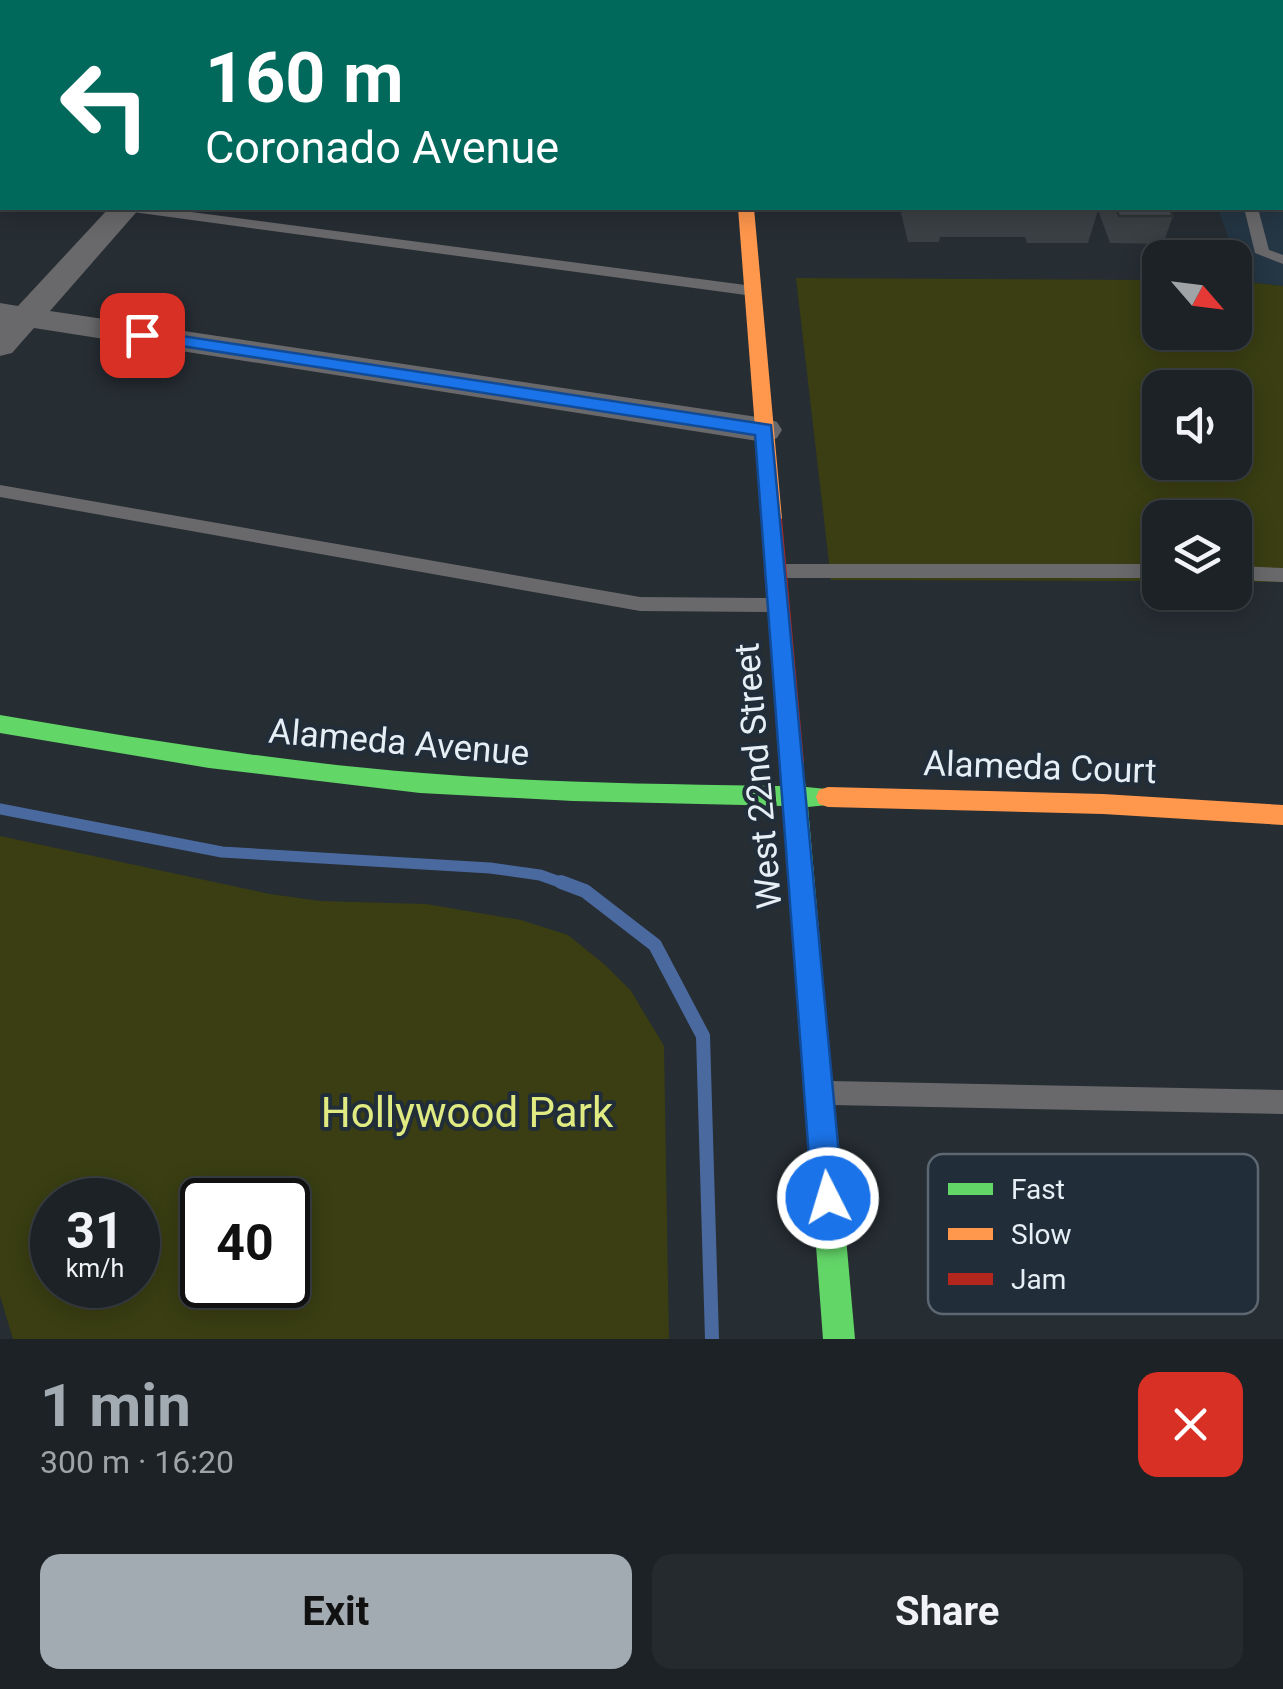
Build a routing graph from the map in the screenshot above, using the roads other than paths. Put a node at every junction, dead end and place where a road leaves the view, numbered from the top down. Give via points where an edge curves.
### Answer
1 (123, 210) edge
2 (148, 210) edge
3 (746, 210) edge
4 (1254, 210) edge
5 (1283, 260) edge
6 (753, 292) junction
7 (13, 315) edge
8 (0, 346) edge
9 (764, 430) junction
10 (0, 491) edge
11 (776, 571) junction
12 (1142, 571) edge
13 (1252, 573) edge
14 (1283, 574) edge
15 (779, 605) junction
16 (0, 724) edge
17 (794, 796) junction
18 (1283, 816) edge
19 (819, 1093) junction
20 (1283, 1102) edge
21 (839, 1339) edge

1 - 7 street
2 - 6 lane
3 - 6 street, West 22nd Street
4 - 5 lane via 1262,252
6 - 9 street, West 22nd Street
7 - 8 street
7 - 9 street
9 - 11 street, West 22nd Street
10 - 15 lane via 640,604
11 - 12 lane
11 - 15 street, West 22nd Street
13 - 14 lane
15 - 17 street, West 22nd Street
16 - 17 street, Alameda Avenue via 363,777 560,791
17 - 18 street, Alameda Court via 998,798
17 - 19 street, West 22nd Street
19 - 20 lane
19 - 21 street, West 22nd Street

